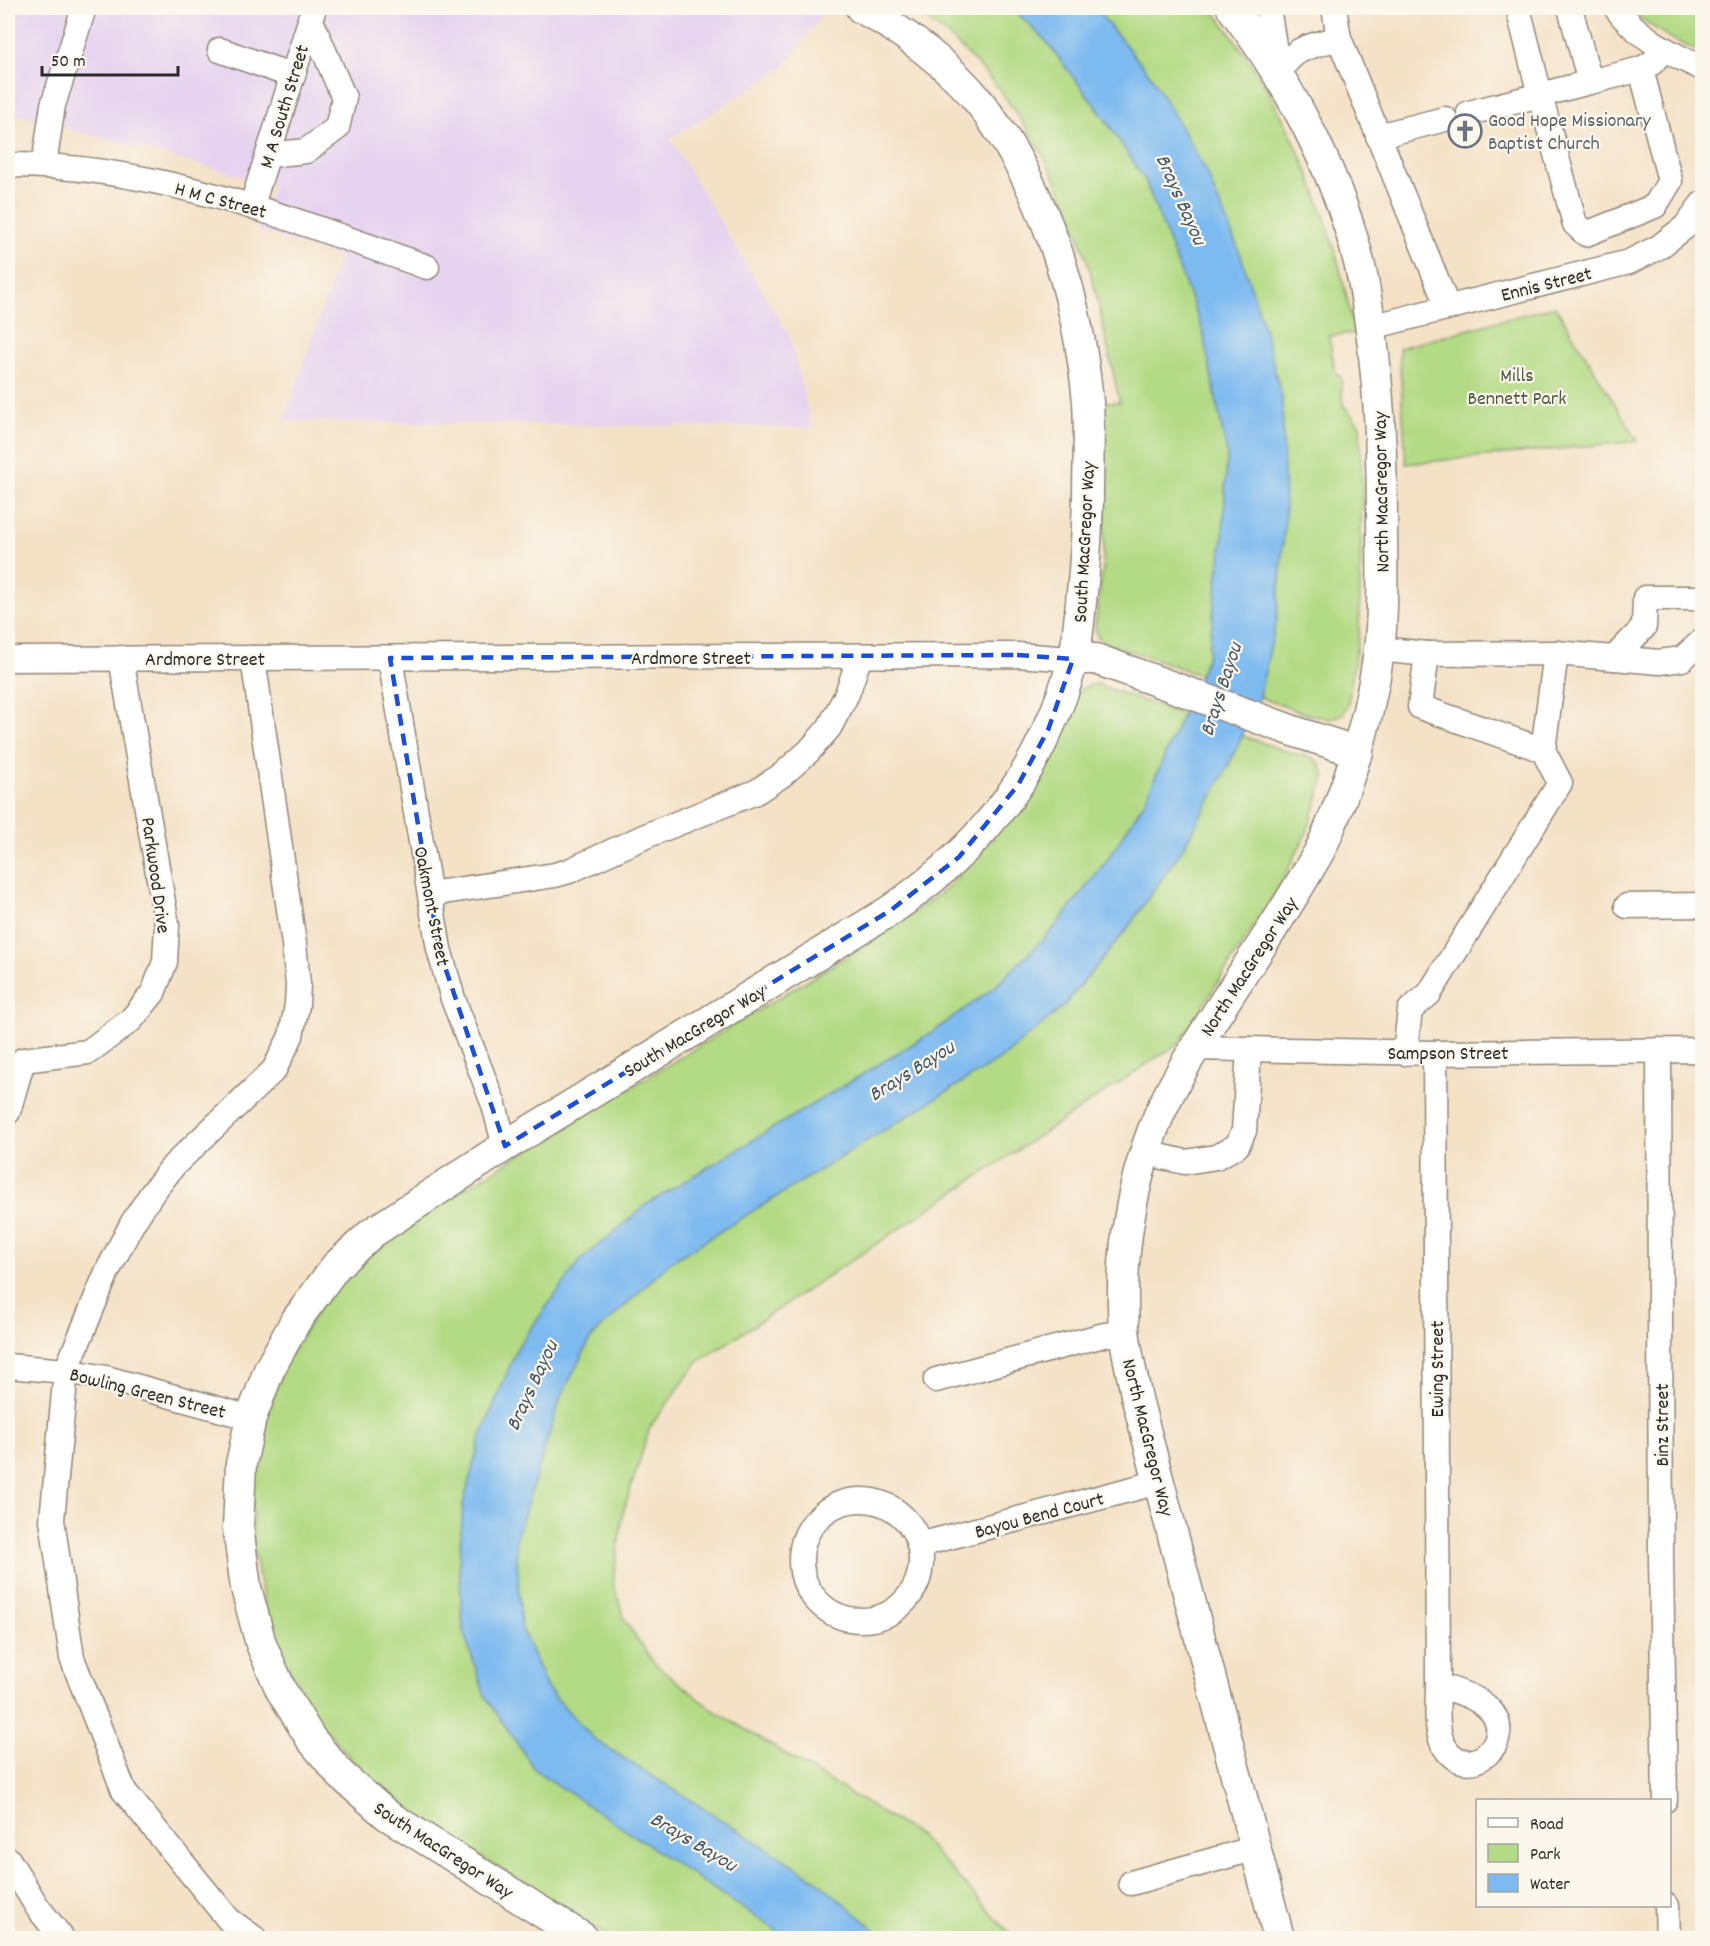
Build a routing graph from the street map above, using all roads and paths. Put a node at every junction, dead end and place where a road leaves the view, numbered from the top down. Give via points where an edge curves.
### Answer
1 (84, 8) edge
2 (861, 8) edge
3 (1232, 8) edge
4 (1268, 8) edge
5 (1334, 8) edge
6 (1518, 8) edge
7 (1570, 8) edge
8 (1616, 8) edge
9 (312, 13) edge
10 (1339, 38) junction
11 (1664, 49) junction
12 (220, 50) dead end
13 (1702, 68) edge
14 (1641, 69) junction
15 (1278, 75) junction
16 (293, 76) junction
17 (1590, 82) junction
18 (1540, 95) junction
19 (1469, 113) dead end
20 (1445, 118) dead end
21 (1378, 135) junction
22 (269, 154) junction
23 (8, 165) edge
24 (44, 165) junction
25 (1702, 204) edge
26 (252, 205) junction
27 (427, 267) dead end
28 (1448, 308) junction
29 (1371, 327) junction
30 (1702, 598) edge
31 (1702, 641) edge
32 (1379, 649) junction
33 (1556, 653) junction
34 (1427, 654) junction
35 (860, 656) junction
36 (121, 658) junction
37 (253, 658) junction
38 (390, 658) junction
39 (1614, 658) junction
40 (8, 659) edge
41 (1073, 659) junction
42 (1543, 750) junction
43 (1358, 752) junction
44 (430, 894) junction
45 (1702, 905) edge
46 (1626, 906) dead end
47 (1194, 1048) junction
48 (1249, 1049) junction
49 (1659, 1050) junction
50 (1702, 1050) edge
51 (1405, 1053) junction
52 (1435, 1053) junction
53 (15, 1057) edge
54 (8, 1112) edge
55 (505, 1146) junction
56 (1146, 1153) junction
57 (1124, 1332) junction
58 (8, 1366) edge
59 (66, 1371) junction
60 (936, 1380) dead end
61 (251, 1418) junction
62 (1159, 1482) junction
63 (919, 1545) junction
64 (1438, 1685) dead end
65 (1665, 1799) edge
66 (1256, 1848) junction
67 (8, 1859) edge
68 (1131, 1883) dead end
69 (1667, 1907) edge
70 (62, 1938) edge
71 (254, 1938) edge
72 (583, 1938) edge
73 (1279, 1938) edge
74 (1668, 1938) edge

1 - 24 street via 53,105
2 - 41 main road, South MacGregor Way via 937,60 979,102 1026,175 1058,252 1076,319 1088,403 1087,538
3 - 15 main road, North MacGregor Way
4 - 15 street
5 - 10 street
6 - 18 street
7 - 17 street
8 - 11 street via 1639,32
9 - 16 street, M A South Street
9 - 22 street via 344,98 337,128 306,151
10 - 15 street via 1297,51
10 - 21 street
11 - 13 street
11 - 14 street
12 - 16 street
14 - 17 street
14 - 18 street via 1670,181 1655,206 1586,234 1575,224
15 - 29 main road, North MacGregor Way via 1312,136 1343,210
16 - 22 street, M A South Street
17 - 18 street
18 - 19 street
20 - 21 street
21 - 28 street
22 - 26 street, M A South Street
23 - 24 street, H M C Street
24 - 26 street, H M C Street via 117,173
25 - 28 street, Ennis Street via 1685,227 1659,247 1629,262
26 - 27 street, H M C Street
28 - 29 street, Ennis Street
29 - 32 main road, North MacGregor Way via 1381,424
30 - 39 street via 1645,598 1644,627
31 - 39 street via 1682,659 1660,662
32 - 34 street
32 - 43 main road, North MacGregor Way via 1369,714
33 - 34 street
33 - 39 street
33 - 42 street
34 - 42 street via 1420,707
35 - 38 street, Ardmore Street
35 - 41 street, Ardmore Street
35 - 44 street via 847,694 829,728 782,775 756,792 639,838 569,871
36 - 37 street, Ardmore Street
36 - 40 street, Ardmore Street
36 - 53 street, Parkwood Drive via 167,925 165,962 153,993 131,1020 88,1052
37 - 38 street, Ardmore Street
37 - 59 street via 294,944 298,984 291,1036 274,1070 174,1165 153,1192 106,1272
38 - 44 street, Oakmont Street
41 - 43 main road, Ardmore Street via 1096,658
41 - 55 main road, South MacGregor Way via 1048,730 1018,785 959,857 891,910
42 - 51 street via 1560,783 1429,994 1410,1010
43 - 47 main road, North MacGregor Way via 1323,846
44 - 55 street, Oakmont Street via 453,999 494,1105
45 - 46 street
47 - 48 street, Sampson Street
47 - 56 main road, North MacGregor Way via 1163,1106
48 - 51 street, Sampson Street
48 - 56 street via 1244,1131 1237,1146 1216,1157 1185,1162
49 - 50 street, Sampson Street
49 - 52 street, Sampson Street
49 - 65 street, Binz Street
51 - 52 street, Sampson Street
52 - 64 street, Ewing Street
53 - 54 street, Parkwood Drive
55 - 61 main road, South MacGregor Way via 372,1233 336,1266 295,1322 269,1370
56 - 57 main road, North MacGregor Way via 1126,1246
57 - 60 street
57 - 62 main road, North MacGregor Way
58 - 59 street, Bowling Green Street
59 - 61 street, Bowling Green Street via 106,1378
59 - 71 street via 52,1520 72,1658 124,1791 229,1920
61 - 72 main road, South MacGregor Way via 241,1464 238,1527 246,1588 261,1644 280,1690 311,1739 341,1775 387,1815
62 - 63 street, Bayou Bend Court
62 - 66 main road, North MacGregor Way
63 - 63 street via 912,1528 883,1504 846,1502 828,1509 809,1530 801,1556 802,1575 823,1607 839,1616 876,1619 907,1599 917,1583
66 - 68 street
66 - 73 main road, North MacGregor Way
67 - 70 street
69 - 74 street

